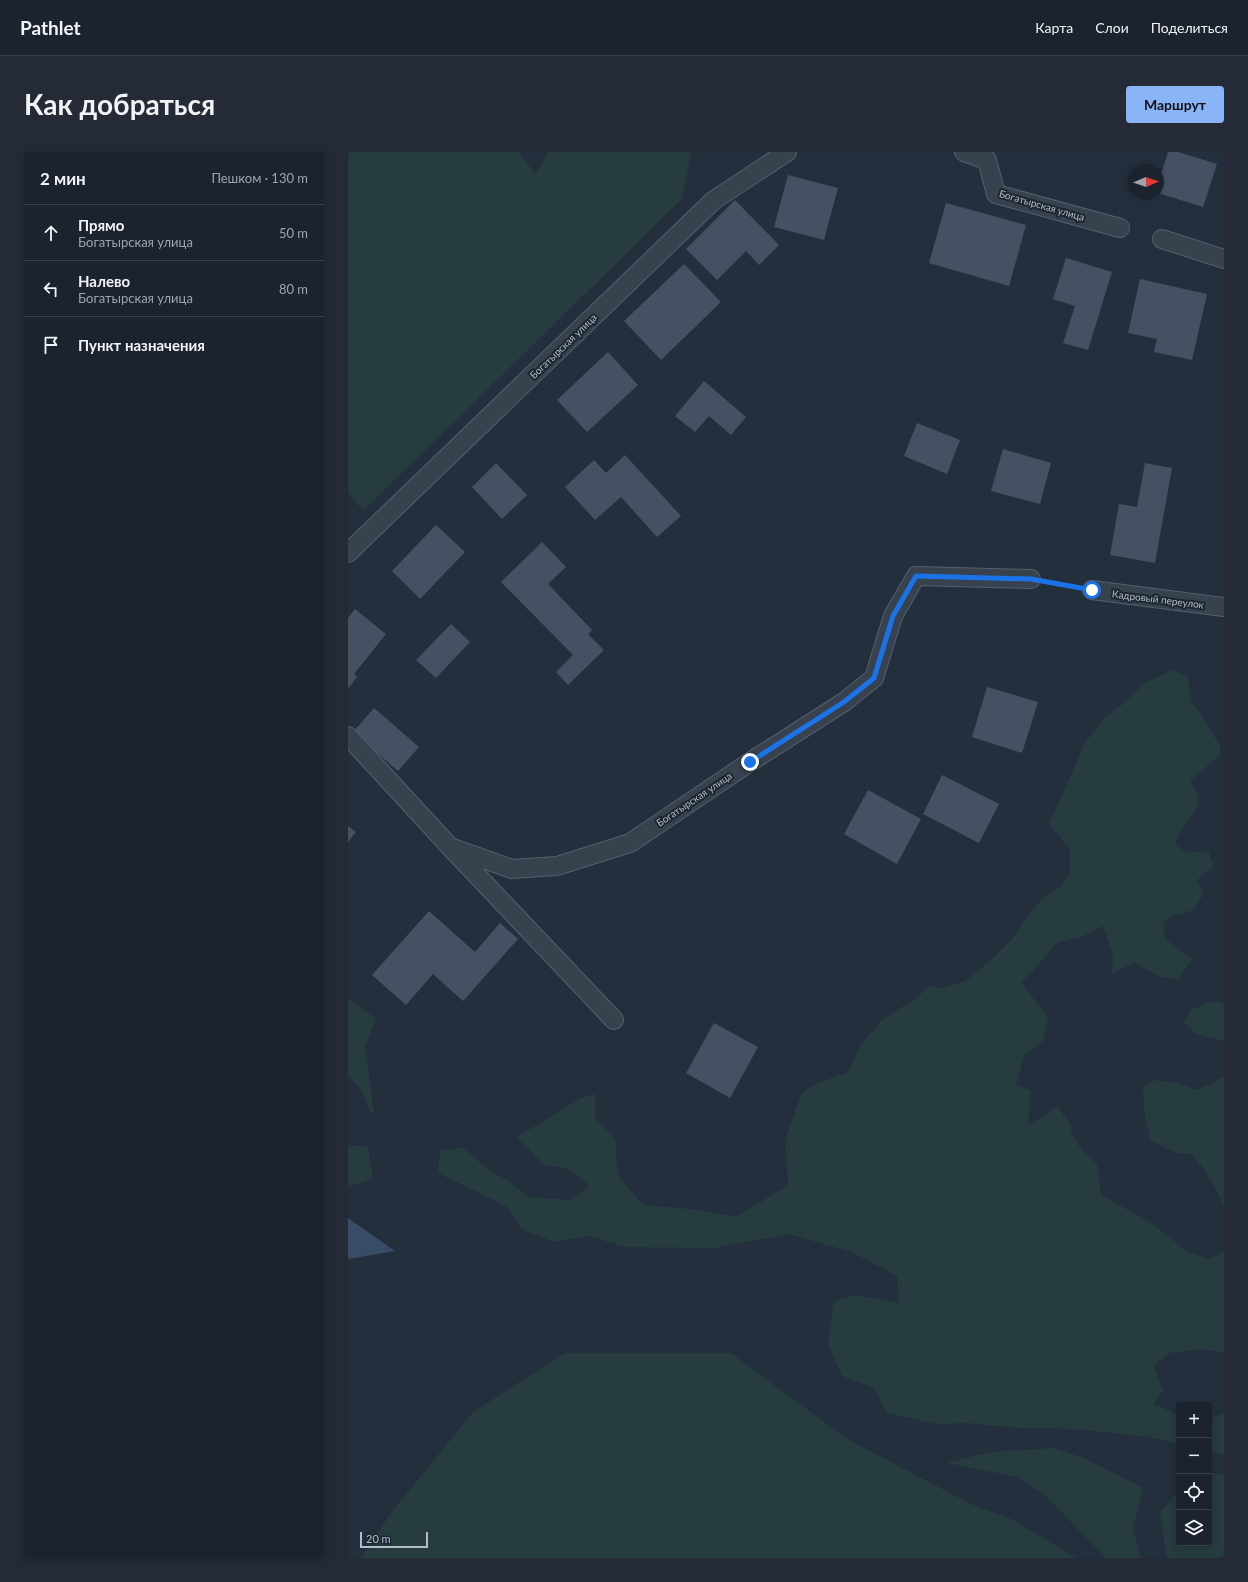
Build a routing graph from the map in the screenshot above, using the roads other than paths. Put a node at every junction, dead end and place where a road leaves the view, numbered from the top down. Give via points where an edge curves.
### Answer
1 (787, 152) edge
2 (964, 152) edge
3 (1120, 228) dead end
4 (1162, 239) dead end
5 (1224, 259) edge
6 (348, 553) edge
7 (1031, 579) road end
8 (1092, 590) road end
9 (1224, 608) edge
10 (348, 736) edge
11 (450, 846) junction
12 (614, 1020) dead end

1 - 6 street, Богатырская улица via 714,200
2 - 3 street, Богатырская улица via 987,160 996,194
4 - 5 street
7 - 11 street, Богатырская улица via 916,576 893,616 874,678 844,702 630,842 557,866 512,869
8 - 9 street, Кадровый переулок
10 - 11 street, Богатырская улица
11 - 12 street, Богатырская улица

